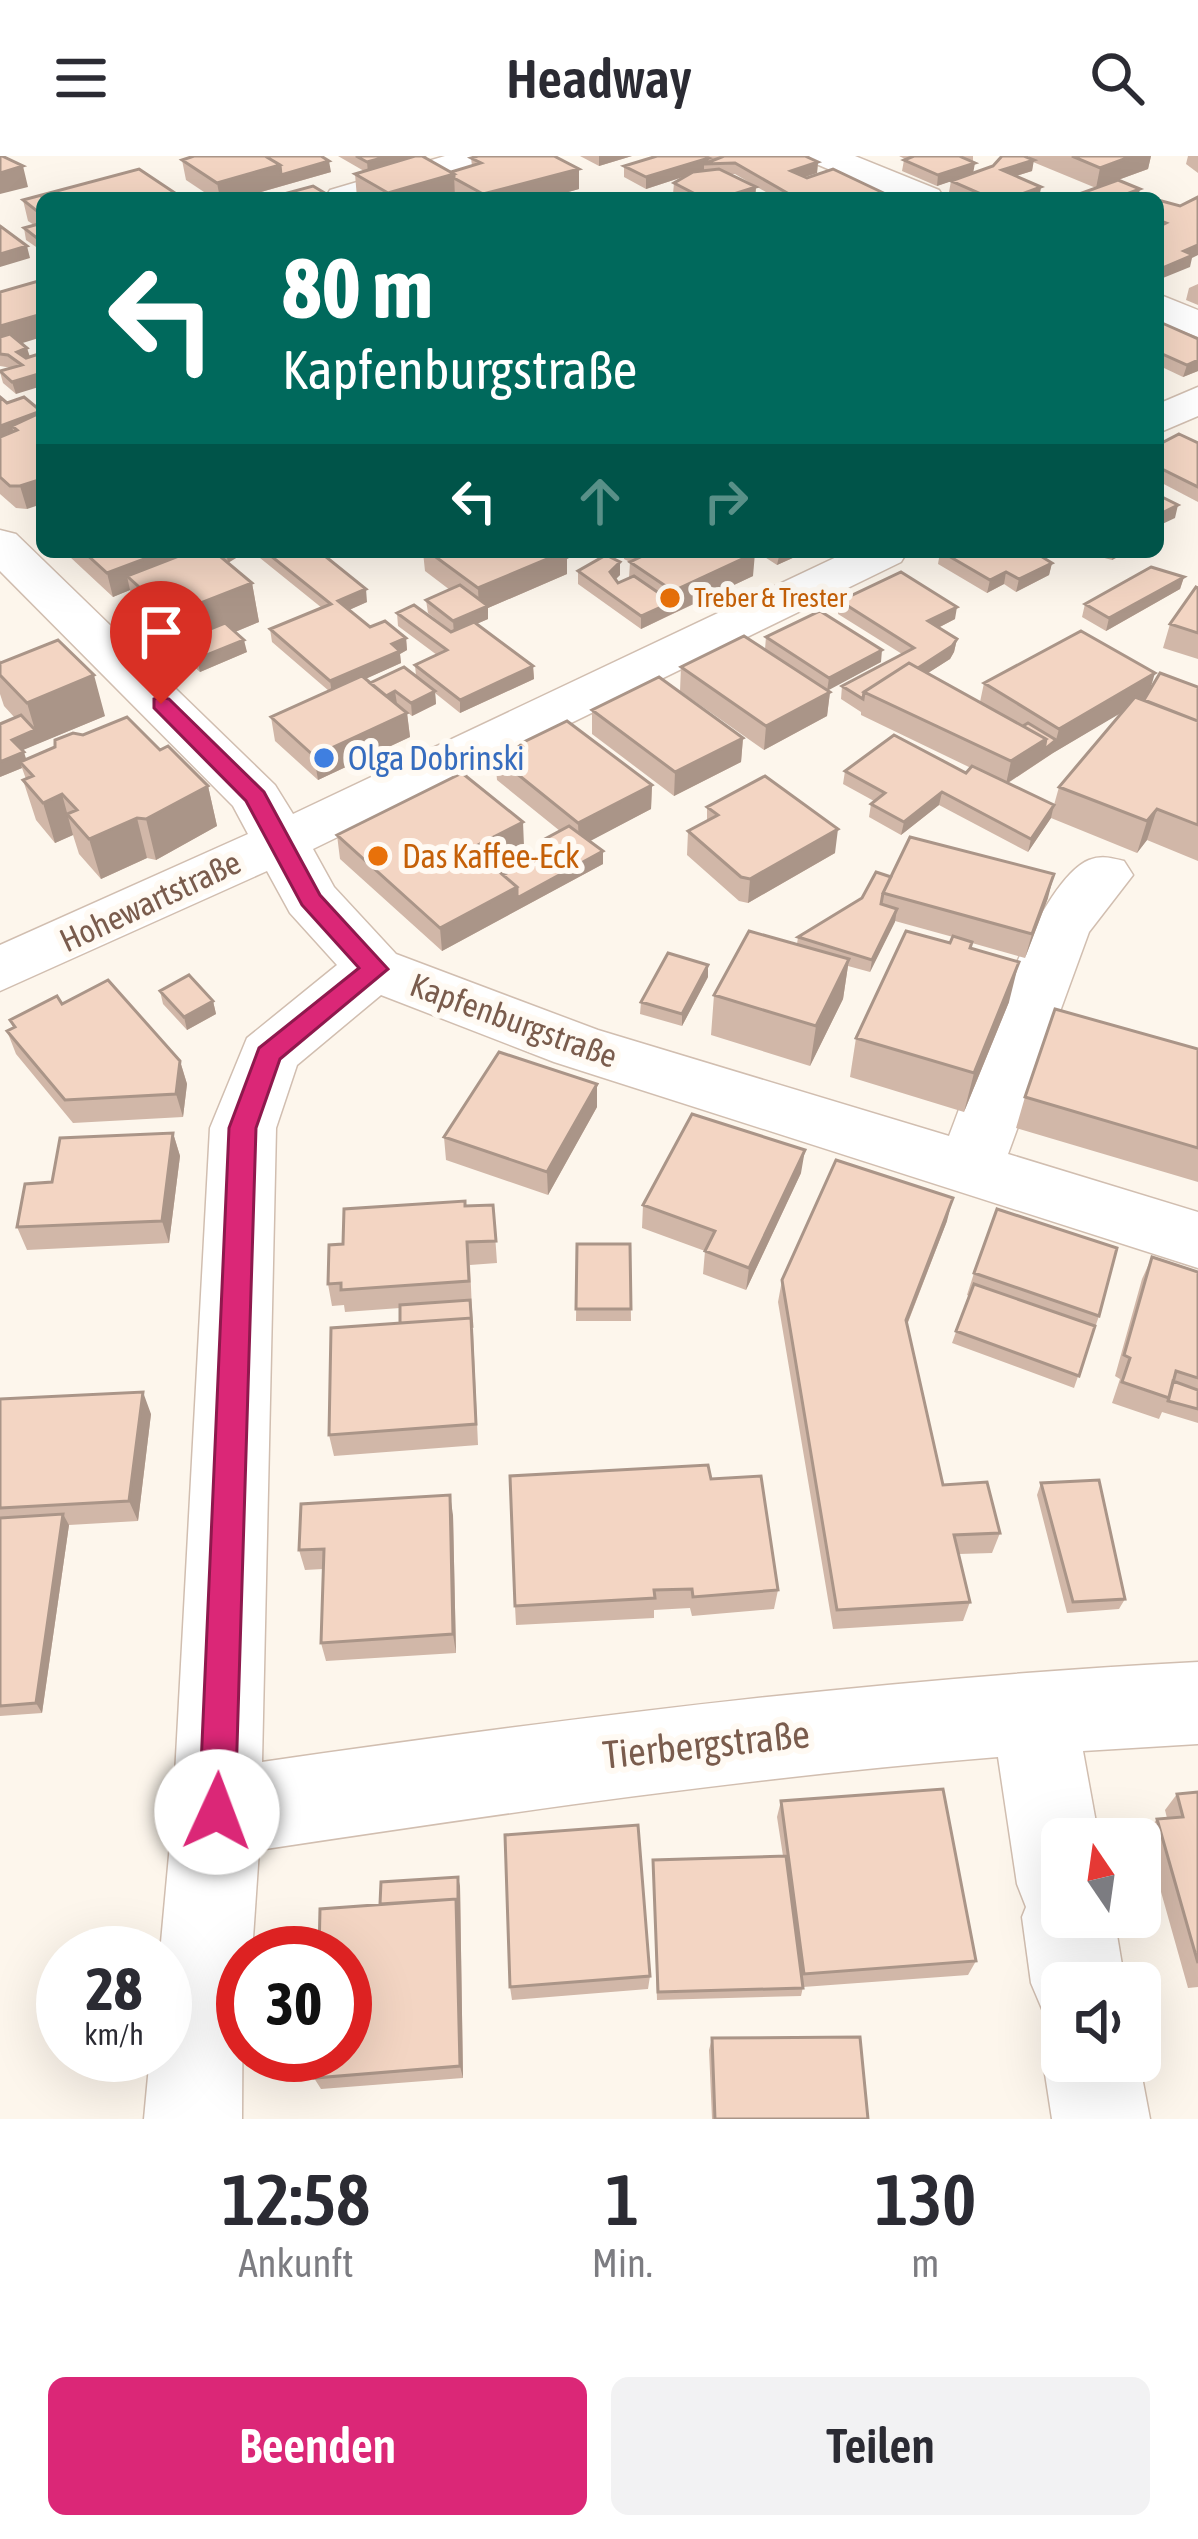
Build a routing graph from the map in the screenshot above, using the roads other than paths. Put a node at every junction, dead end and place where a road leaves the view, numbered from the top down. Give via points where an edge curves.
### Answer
1 (481, 156) edge
2 (826, 156) edge
3 (364, 192) edge
4 (912, 192) edge
5 (1164, 309) edge
6 (1198, 325) edge
7 (1198, 400) edge
8 (1164, 417) edge
9 (16, 542) edge
10 (871, 558) edge
11 (280, 841) junction
12 (1104, 875) dead end
13 (375, 969) junction
14 (0, 970) edge
15 (969, 1170) junction
16 (1198, 1240) edge
17 (1198, 1703) edge
18 (1033, 1710) junction
19 (217, 1812) junction
20 (1051, 1818) edge
21 (1095, 2082) edge
22 (193, 2119) edge
23 (1101, 2119) edge

1 - 3 street
2 - 4 street
5 - 6 street
7 - 8 street
9 - 11 street, Kapfenburgstraße via 256,797
10 - 11 street, Hohewartstraße
11 - 13 street, Kapfenburgstraße via 311,899
11 - 14 street, Hohewartstraße
12 - 15 street via 1062,926
13 - 15 street, Kapfenburgstraße via 576,1046
13 - 19 street via 268,1054 243,1128
15 - 16 street, Kapfenburgstraße
17 - 18 street, Tierbergstraße
18 - 19 street, Tierbergstraße via 638,1750
18 - 20 street
19 - 22 street
21 - 23 street

